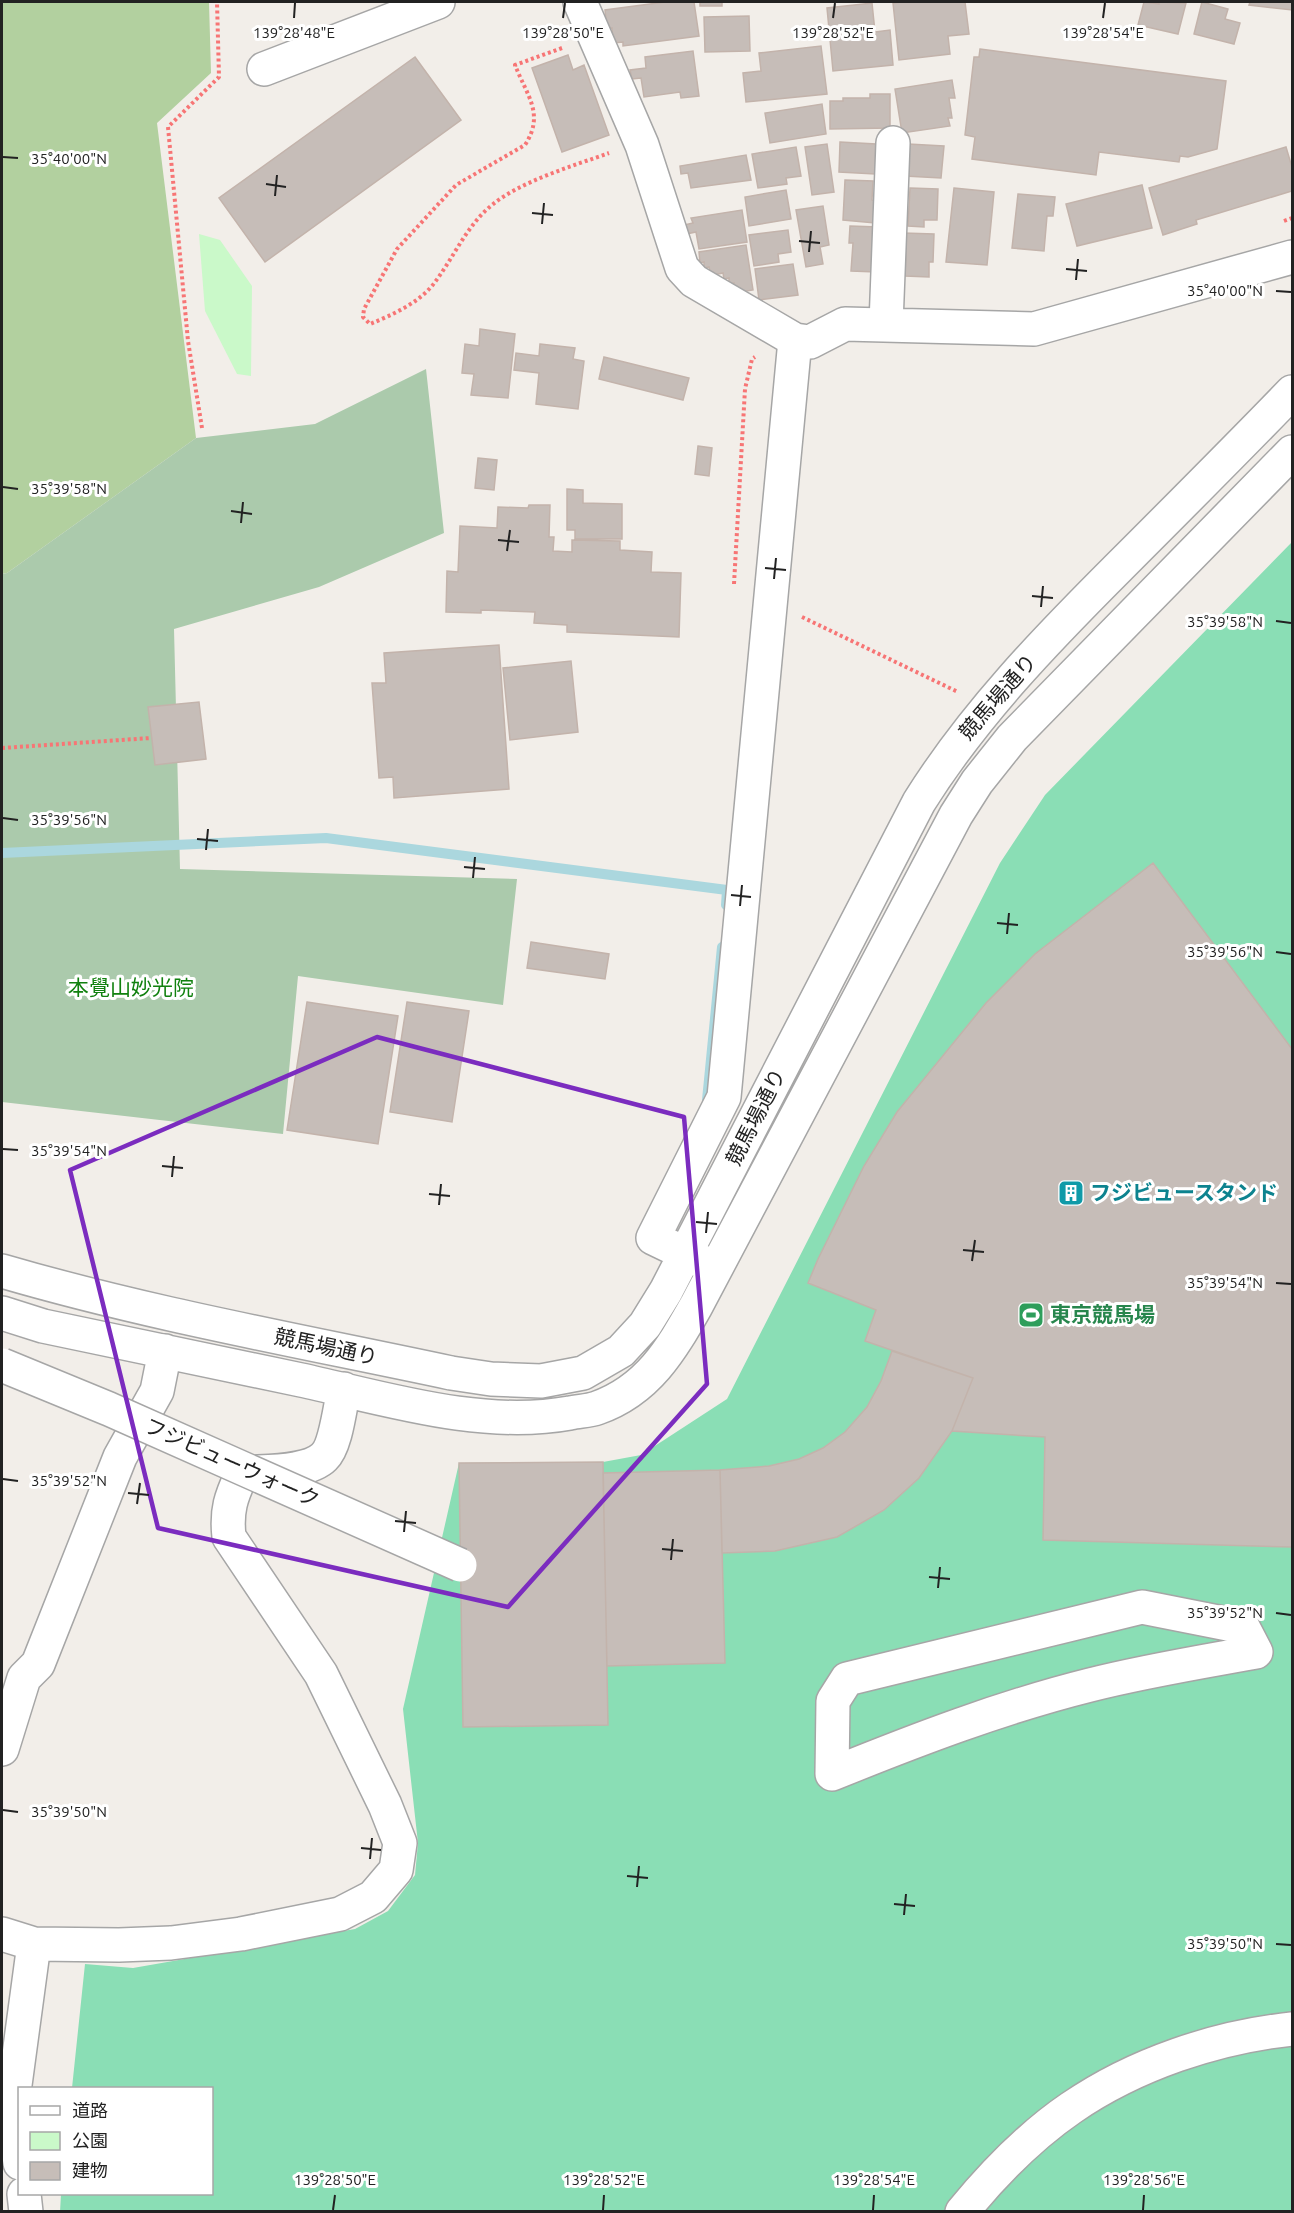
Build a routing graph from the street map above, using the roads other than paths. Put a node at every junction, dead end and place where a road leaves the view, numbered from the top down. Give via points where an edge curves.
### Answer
1 (438, 2) edge
2 (580, 2) edge
3 (264, 69) dead end
4 (893, 142) dead end
5 (1293, 257) edge
6 (886, 324) junction
7 (788, 336) junction
8 (1293, 392) edge
9 (1293, 452) edge
10 (685, 1254) junction
11 (716, 1268) junction
12 (2, 1271) edge
13 (2, 1314) edge
14 (165, 1352) junction
15 (2, 1365) edge
16 (344, 1389) junction
17 (460, 1565) dead end
18 (2, 1749) edge
19 (832, 1774) joint
20 (2, 1934) edge
21 (34, 1944) junction
22 (1293, 2029) edge
23 (18, 2149) edge
24 (24, 2195) edge
25 (26, 2211) edge
26 (962, 2211) edge

1 - 3 street
2 - 7 street via 642,145 682,268 694,281
4 - 6 street
5 - 6 street via 1034,329
6 - 7 street via 845,324 810,342
7 - 10 street via 771,602 724,1097 652,1238
8 - 10 street, 競馬場通り via 1074,613 983,712 945,762 914,813
9 - 11 street, 競馬場通り via 1012,738 977,782 956,814
10 - 11 street
10 - 12 street, 競馬場通り via 645,1325 621,1351 583,1373 541,1381 451,1373 169,1314
11 - 16 street, 競馬場通り via 675,1343 652,1374 625,1395 596,1408 542,1418 484,1417
13 - 14 street, 競馬場通り
14 - 16 street, 競馬場通り
14 - 18 street via 157,1391 120,1457 38,1664 24,1678
15 - 17 street, フジビューウォーク, bridge
16 - 21 street via 332,1442 324,1457 304,1467 242,1473 230,1499 227,1519 229,1537 321,1674 385,1805 400,1843 396,1870 374,1897 340,1914 171,1943
19 - 19 street via 951,1728 1079,1688 1256,1652 1243,1627 1142,1607 847,1679 833,1701
20 - 21 street
21 - 23 street via 12,2107
22 - 26 street via 1216,2044 1161,2061 1105,2086 1070,2108 1022,2148
24 - 25 street

